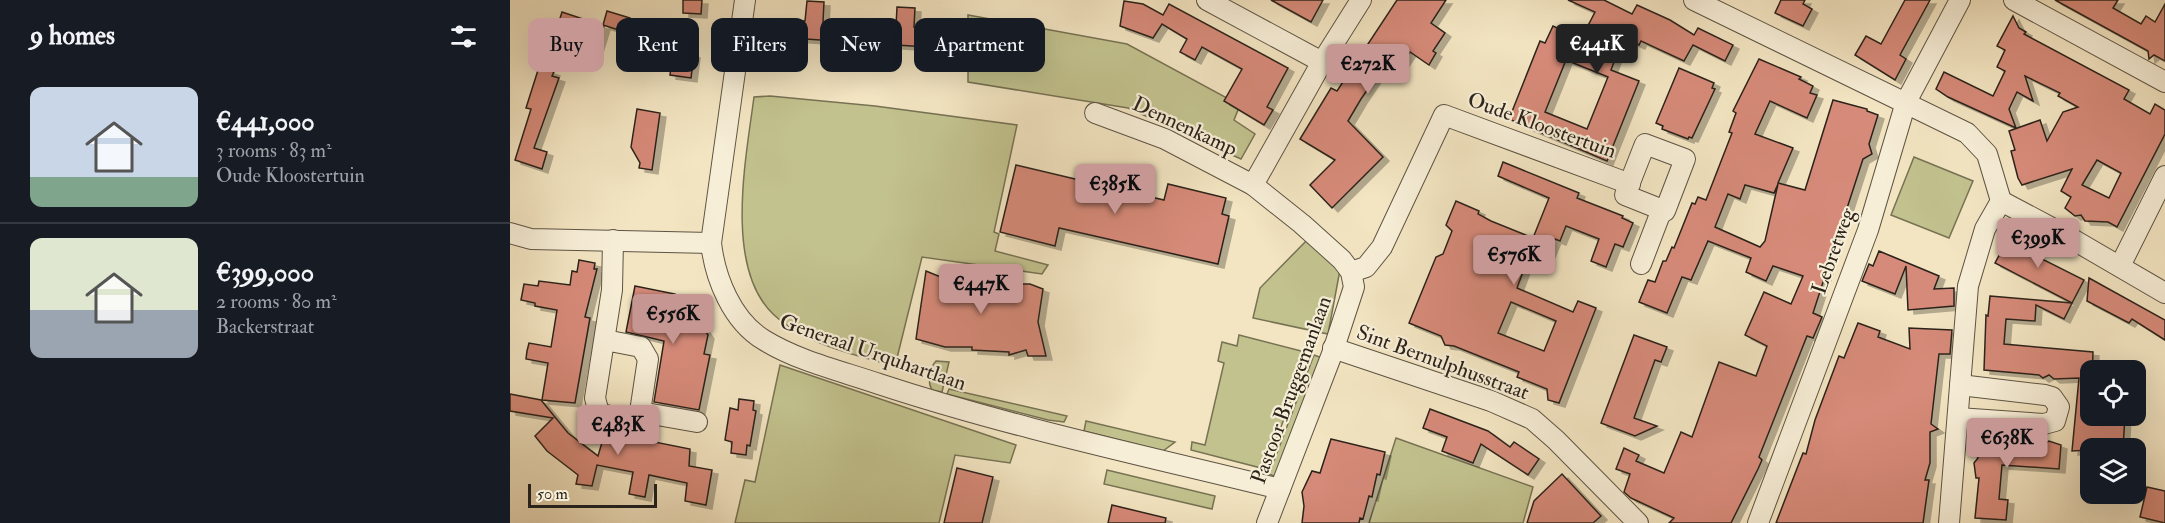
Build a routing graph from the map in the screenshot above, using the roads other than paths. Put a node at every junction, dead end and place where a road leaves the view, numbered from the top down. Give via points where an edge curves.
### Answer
1 (745, 0) edge
2 (1208, 0) edge
3 (1361, 0) edge
4 (1694, 0) edge
5 (1960, 0) edge
6 (2014, 0) edge
7 (1731, 8) edge
8 (1322, 62) junction
9 (2165, 82) edge
10 (1906, 102) junction
11 (1095, 112) dead end
12 (2165, 176) edge
13 (1630, 184) junction
14 (1253, 185) junction
15 (2001, 201) junction
16 (1662, 210) junction
17 (510, 233) edge
18 (613, 240) junction
19 (711, 243) junction
20 (1641, 264) dead end
21 (2120, 266) junction
22 (1351, 272) junction
23 (2165, 293) edge
24 (605, 340) junction
25 (1333, 348) junction
26 (1960, 385) junction
27 (640, 412) junction
28 (1958, 418) junction
29 (697, 422) dead end
30 (1280, 489) junction
31 (1267, 523) edge
32 (1638, 523) edge
33 (1758, 523) edge
34 (1949, 523) edge

1 - 19 street, Generaal Urquhartlaan
2 - 8 street
3 - 8 street
4 - 7 street
5 - 10 street, Lebretweg
6 - 9 street
7 - 10 street
8 - 14 street
10 - 15 street via 1967,133 1987,154
10 - 33 street, Lebretweg via 1868,230
11 - 14 street, Dennenkamp via 1165,139
12 - 21 street
13 - 16 street, Oude Kloostertuin via 1625,195
13 - 16 street, Oude Kloostertuin via 1646,144 1685,159 1665,211
13 - 22 street, Oude Kloostertuin via 1444,115 1382,247 1366,267
14 - 22 street, Dennenkamp via 1302,224
15 - 21 street
15 - 26 street via 1985,229 1970,277
16 - 20 street, Oude Kloostertuin
17 - 18 street via 531,239
18 - 19 street
18 - 24 street
19 - 30 street, Generaal Urquhartlaan via 732,307 763,340 908,394
21 - 23 street
22 - 25 street, Pastoor Bruggemanlaan via 1351,300
24 - 27 street via 640,347 648,359
24 - 27 street via 595,398 599,413 624,420
25 - 30 street, Pastoor Bruggemanlaan
25 - 32 street, Sint Bernulphusstraat via 1491,401 1532,419
26 - 28 street
26 - 28 street via 2045,395 2052,397 2059,408 2055,421 2049,424
27 - 29 street
28 - 34 street
30 - 31 street, Pastoor Bruggemanlaan

